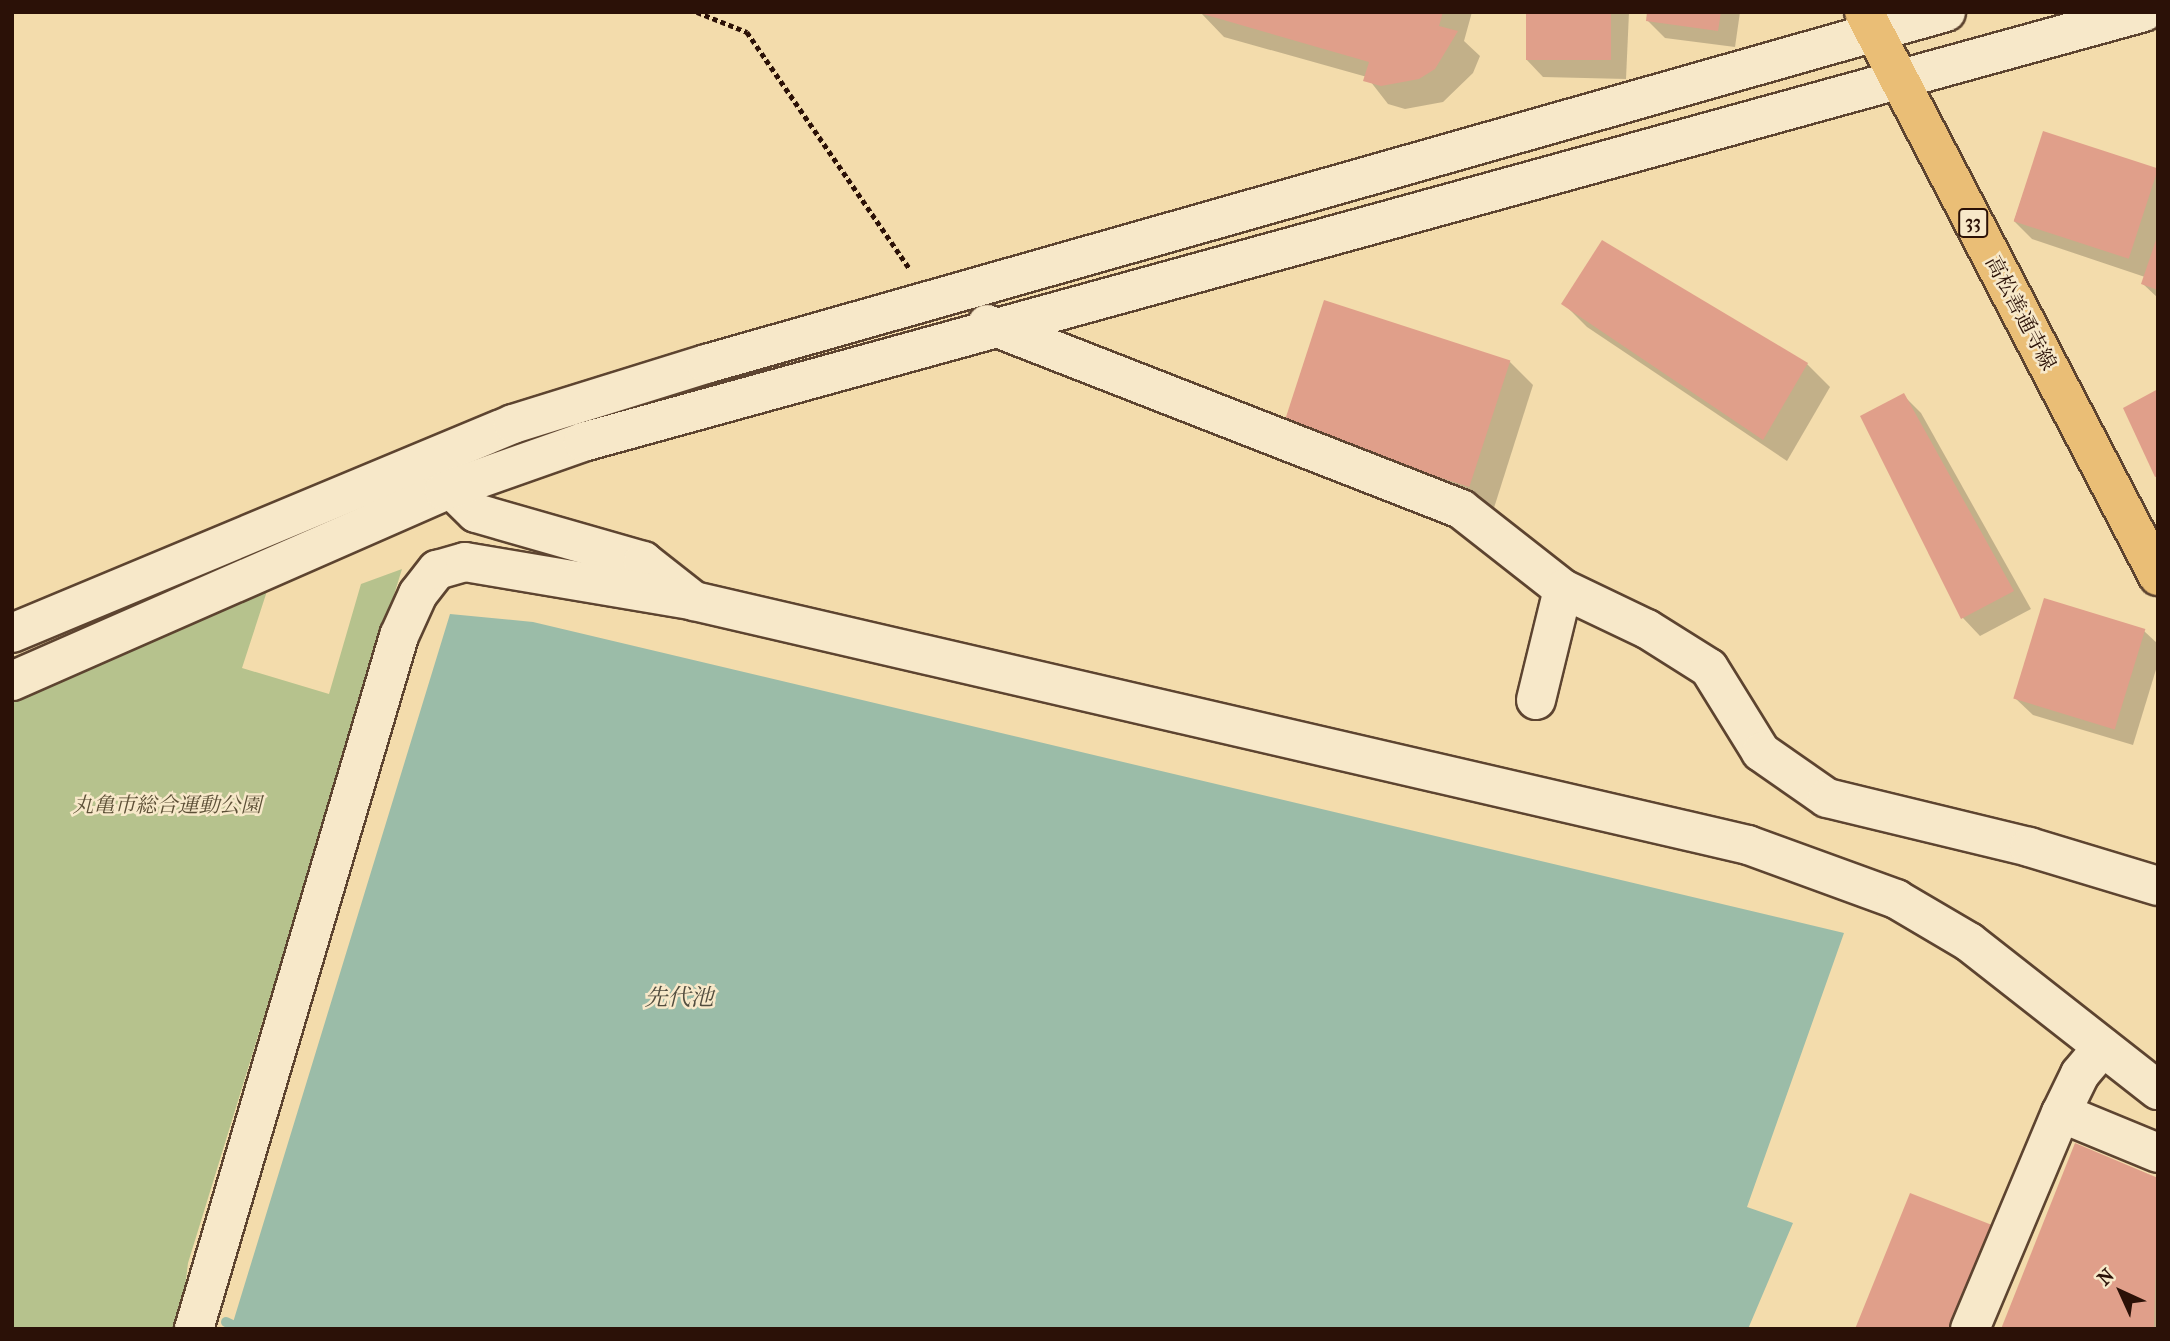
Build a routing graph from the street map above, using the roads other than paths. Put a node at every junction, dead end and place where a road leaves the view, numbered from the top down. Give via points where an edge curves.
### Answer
1 (1946, 12) edge
2 (2144, 12) edge
3 (1870, 22) edge
4 (1898, 78) junction
5 (933, 300) junction
6 (995, 327) junction
7 (422, 461) junction
8 (451, 488) junction
9 (2158, 576) edge
10 (1563, 589) junction
11 (694, 601) junction
12 (12, 633) edge
13 (12, 681) edge
14 (1536, 700) dead end
15 (2158, 886) edge
16 (2103, 1047) junction
17 (2158, 1090) edge
18 (2061, 1114) junction
19 (2158, 1153) edge
20 (194, 1329) edge
21 (1969, 1329) edge

1 - 3 street
2 - 4 street
3 - 4 main road, 高松善通寺線 / 33
3 - 5 street
4 - 6 street
4 - 9 main road, 高松善通寺線 / 33
5 - 6 street
5 - 7 street via 680,372
6 - 8 street via 583,442
6 - 10 street via 1409,484 1461,509
7 - 8 street
7 - 12 street
8 - 11 street via 477,513 643,561
8 - 13 street
10 - 14 street
10 - 15 street via 1647,629 1709,668 1761,752 1827,798 2029,847
11 - 16 street via 1748,845 1896,899 1969,942
11 - 20 street via 465,562 436,570 418,594 399,636
16 - 17 street
16 - 18 street via 2080,1074
18 - 19 street
18 - 21 street

